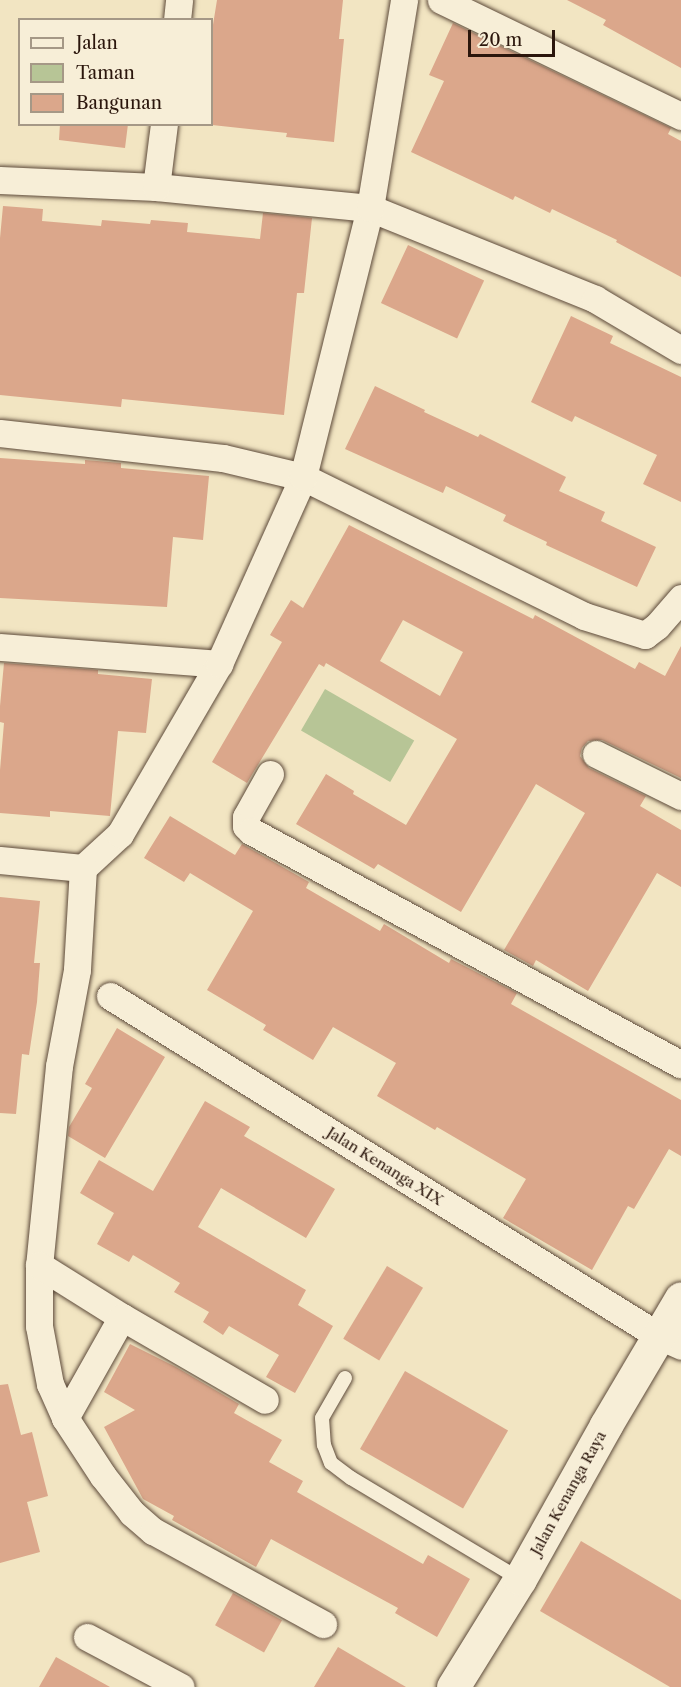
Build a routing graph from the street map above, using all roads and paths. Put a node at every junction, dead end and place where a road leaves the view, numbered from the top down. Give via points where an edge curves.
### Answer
1 (180, 0) edge
2 (404, 0) edge
3 (441, 0) edge
4 (177, 18) edge
5 (681, 116) edge
6 (164, 126) edge
7 (0, 180) edge
8 (156, 187) junction
9 (370, 208) junction
10 (681, 350) edge
11 (0, 433) edge
12 (303, 477) junction
13 (681, 598) edge
14 (0, 647) edge
15 (219, 664) junction
16 (596, 754) dead end
17 (270, 774) dead end
18 (681, 796) edge
19 (0, 860) edge
20 (83, 868) junction
21 (110, 996) dead end
22 (681, 1064) edge
23 (39, 1264) junction
24 (681, 1298) edge
25 (122, 1317) junction
26 (670, 1341) edge
27 (345, 1378) dead end
28 (266, 1400) dead end
29 (65, 1418) junction
30 (520, 1579) junction
31 (323, 1624) dead end
32 (87, 1637) dead end
33 (181, 1687) edge
34 (453, 1687) edge

1 - 4 street
2 - 9 street
3 - 5 street
6 - 8 street
7 - 8 street
8 - 9 street
9 - 10 street via 595,299
9 - 12 street
11 - 12 street via 223,458
12 - 13 street via 584,616 645,634
12 - 15 street
14 - 15 street
15 - 20 street via 120,834
16 - 18 street
17 - 22 street via 246,817 250,831
19 - 20 street
20 - 23 street via 77,970 58,1066
21 - 26 street, Jalan Kenanga XIX
23 - 25 street
23 - 29 street via 43,1352 50,1384
24 - 26 street, Jalan Kenanga Raya
25 - 28 street
25 - 29 street
26 - 30 street, Jalan Kenanga Raya via 606,1425
27 - 30 lane via 322,1418 324,1445 331,1463
29 - 31 street via 103,1476 132,1513 153,1531
30 - 34 street, Jalan Kenanga Raya
32 - 33 street

